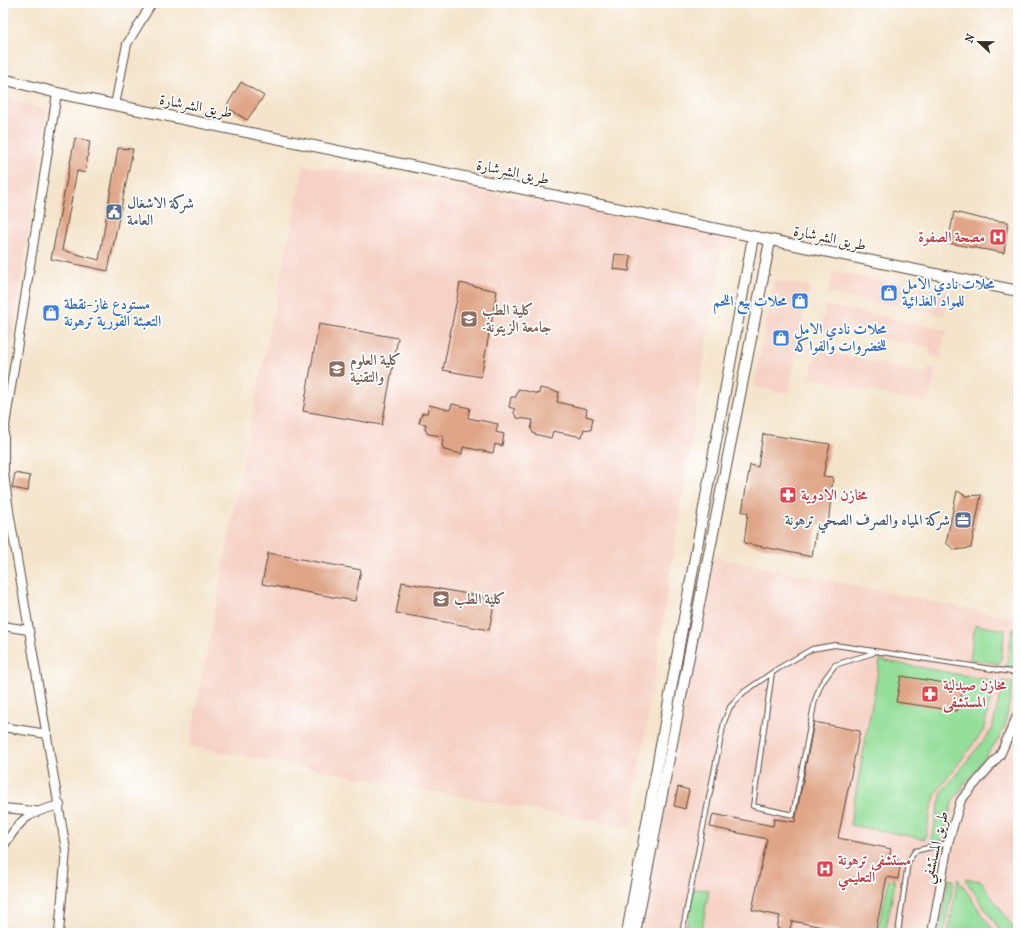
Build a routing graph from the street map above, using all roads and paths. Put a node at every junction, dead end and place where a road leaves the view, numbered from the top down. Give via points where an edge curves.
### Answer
1 (152, 3) edge
2 (3, 79) edge
3 (57, 93) junction
4 (115, 104) junction
5 (753, 238) junction
6 (770, 241) junction
7 (1018, 291) edge
8 (3, 626) edge
9 (28, 630) junction
10 (874, 652) junction
11 (772, 673) junction
12 (1018, 673) edge
13 (1018, 714) edge
14 (3, 726) edge
15 (47, 734) junction
16 (60, 805) junction
17 (3, 808) edge
18 (35, 811) junction
19 (948, 843) junction
20 (3, 847) edge
21 (59, 933) edge
22 (627, 933) edge
23 (635, 933) edge
24 (682, 933) edge
25 (898, 933) edge
26 (932, 933) edge

1 - 4 street via 127,44
2 - 3 street, طريق الشرشارة
3 - 4 street, طريق الشرشارة
3 - 9 street via 4,432 4,473
4 - 5 street, طريق الشرشارة
5 - 6 street, طريق الشرشارة
5 - 22 street
6 - 7 street, طريق الشرشارة
6 - 23 street
8 - 9 street
9 - 15 street
10 - 11 lane via 835,645 812,649
10 - 11 lane via 835,666 821,684 815,700 793,814 753,806
10 - 12 lane
11 - 24 lane via 744,692 730,707 724,722
13 - 19 street, طريق المستشفي via 1000,755 961,800
14 - 15 street
15 - 16 street
16 - 18 street
16 - 21 street via 66,850
17 - 18 street
18 - 20 street via 15,826
19 - 25 lane via 915,850 910,856
19 - 26 street, طريق المستشفي

